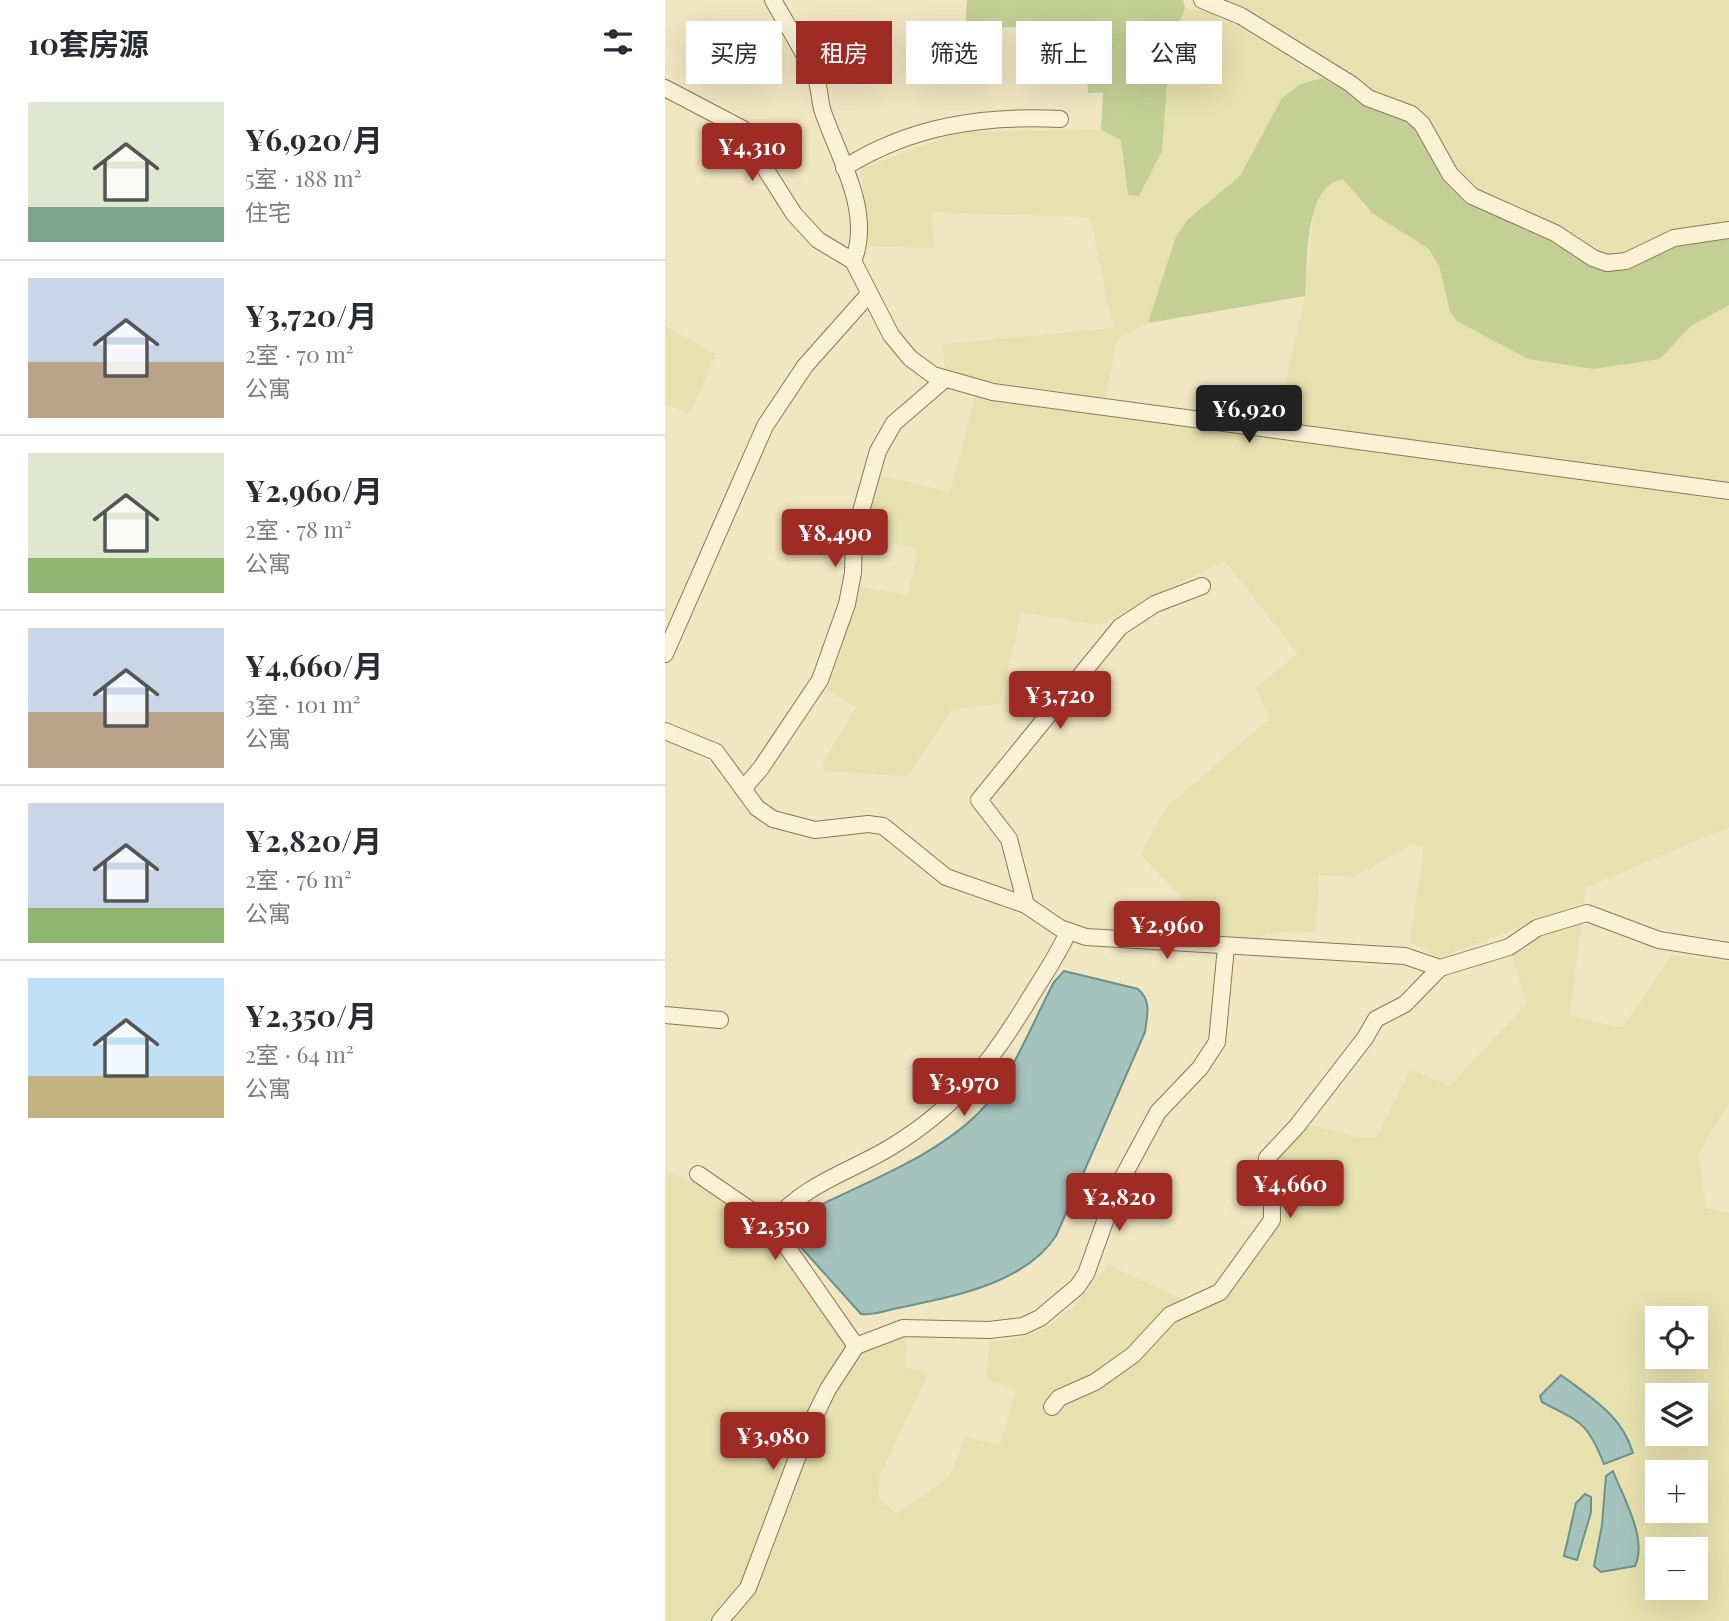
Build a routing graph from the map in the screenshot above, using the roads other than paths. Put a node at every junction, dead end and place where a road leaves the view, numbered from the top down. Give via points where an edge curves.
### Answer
1 (773, 0) edge
2 (1202, 0) edge
3 (665, 88) edge
4 (1060, 119) dead end
5 (844, 168) junction
6 (1729, 230) edge
7 (853, 261) junction
8 (869, 294) junction
9 (944, 380) junction
10 (1729, 491) edge
11 (1202, 586) dead end
12 (665, 654) edge
13 (665, 731) edge
14 (744, 788) junction
15 (1026, 905) junction
16 (1068, 932) junction
17 (1226, 947) junction
18 (1729, 951) edge
19 (1440, 968) junction
20 (665, 1015) edge
21 (720, 1020) dead end
22 (698, 1174) dead end
23 (771, 1224) junction
24 (856, 1346) junction
25 (1052, 1407) dead end
26 (720, 1621) edge

1 - 5 street via 815,76 822,110
2 - 6 street via 1241,16 1368,98 1411,114 1422,124 1450,174 1472,196 1555,233 1593,258 1607,263 1626,261 1674,238
3 - 7 street via 743,129 794,214 818,240
4 - 5 street via 940,126 887,144
5 - 7 street via 859,227 860,246
7 - 8 street
8 - 9 street via 900,347
8 - 12 street via 805,366 765,426
9 - 10 street via 993,392
9 - 14 street via 894,423 878,450 854,536 847,604 820,680
11 - 15 street via 1155,604 1120,627 979,800 1009,839
13 - 14 street via 716,752
14 - 15 street via 762,813 804,829 883,826 946,877
15 - 16 street
16 - 17 street
16 - 23 street via 1005,1039 950,1106 887,1149 808,1188
17 - 19 street via 1405,956
17 - 24 street via 1217,1042 1201,1069 1158,1112 1117,1188 1077,1287 1023,1326 903,1328
18 - 19 street via 1659,940 1587,913 1537,928 1509,947
19 - 25 street via 1405,1004 1376,1019 1297,1126 1267,1158 1272,1220 1220,1292 1170,1315 1133,1355 1095,1382 1059,1398
20 - 21 street
22 - 23 street
23 - 24 street
24 - 26 street via 811,1423 748,1588

